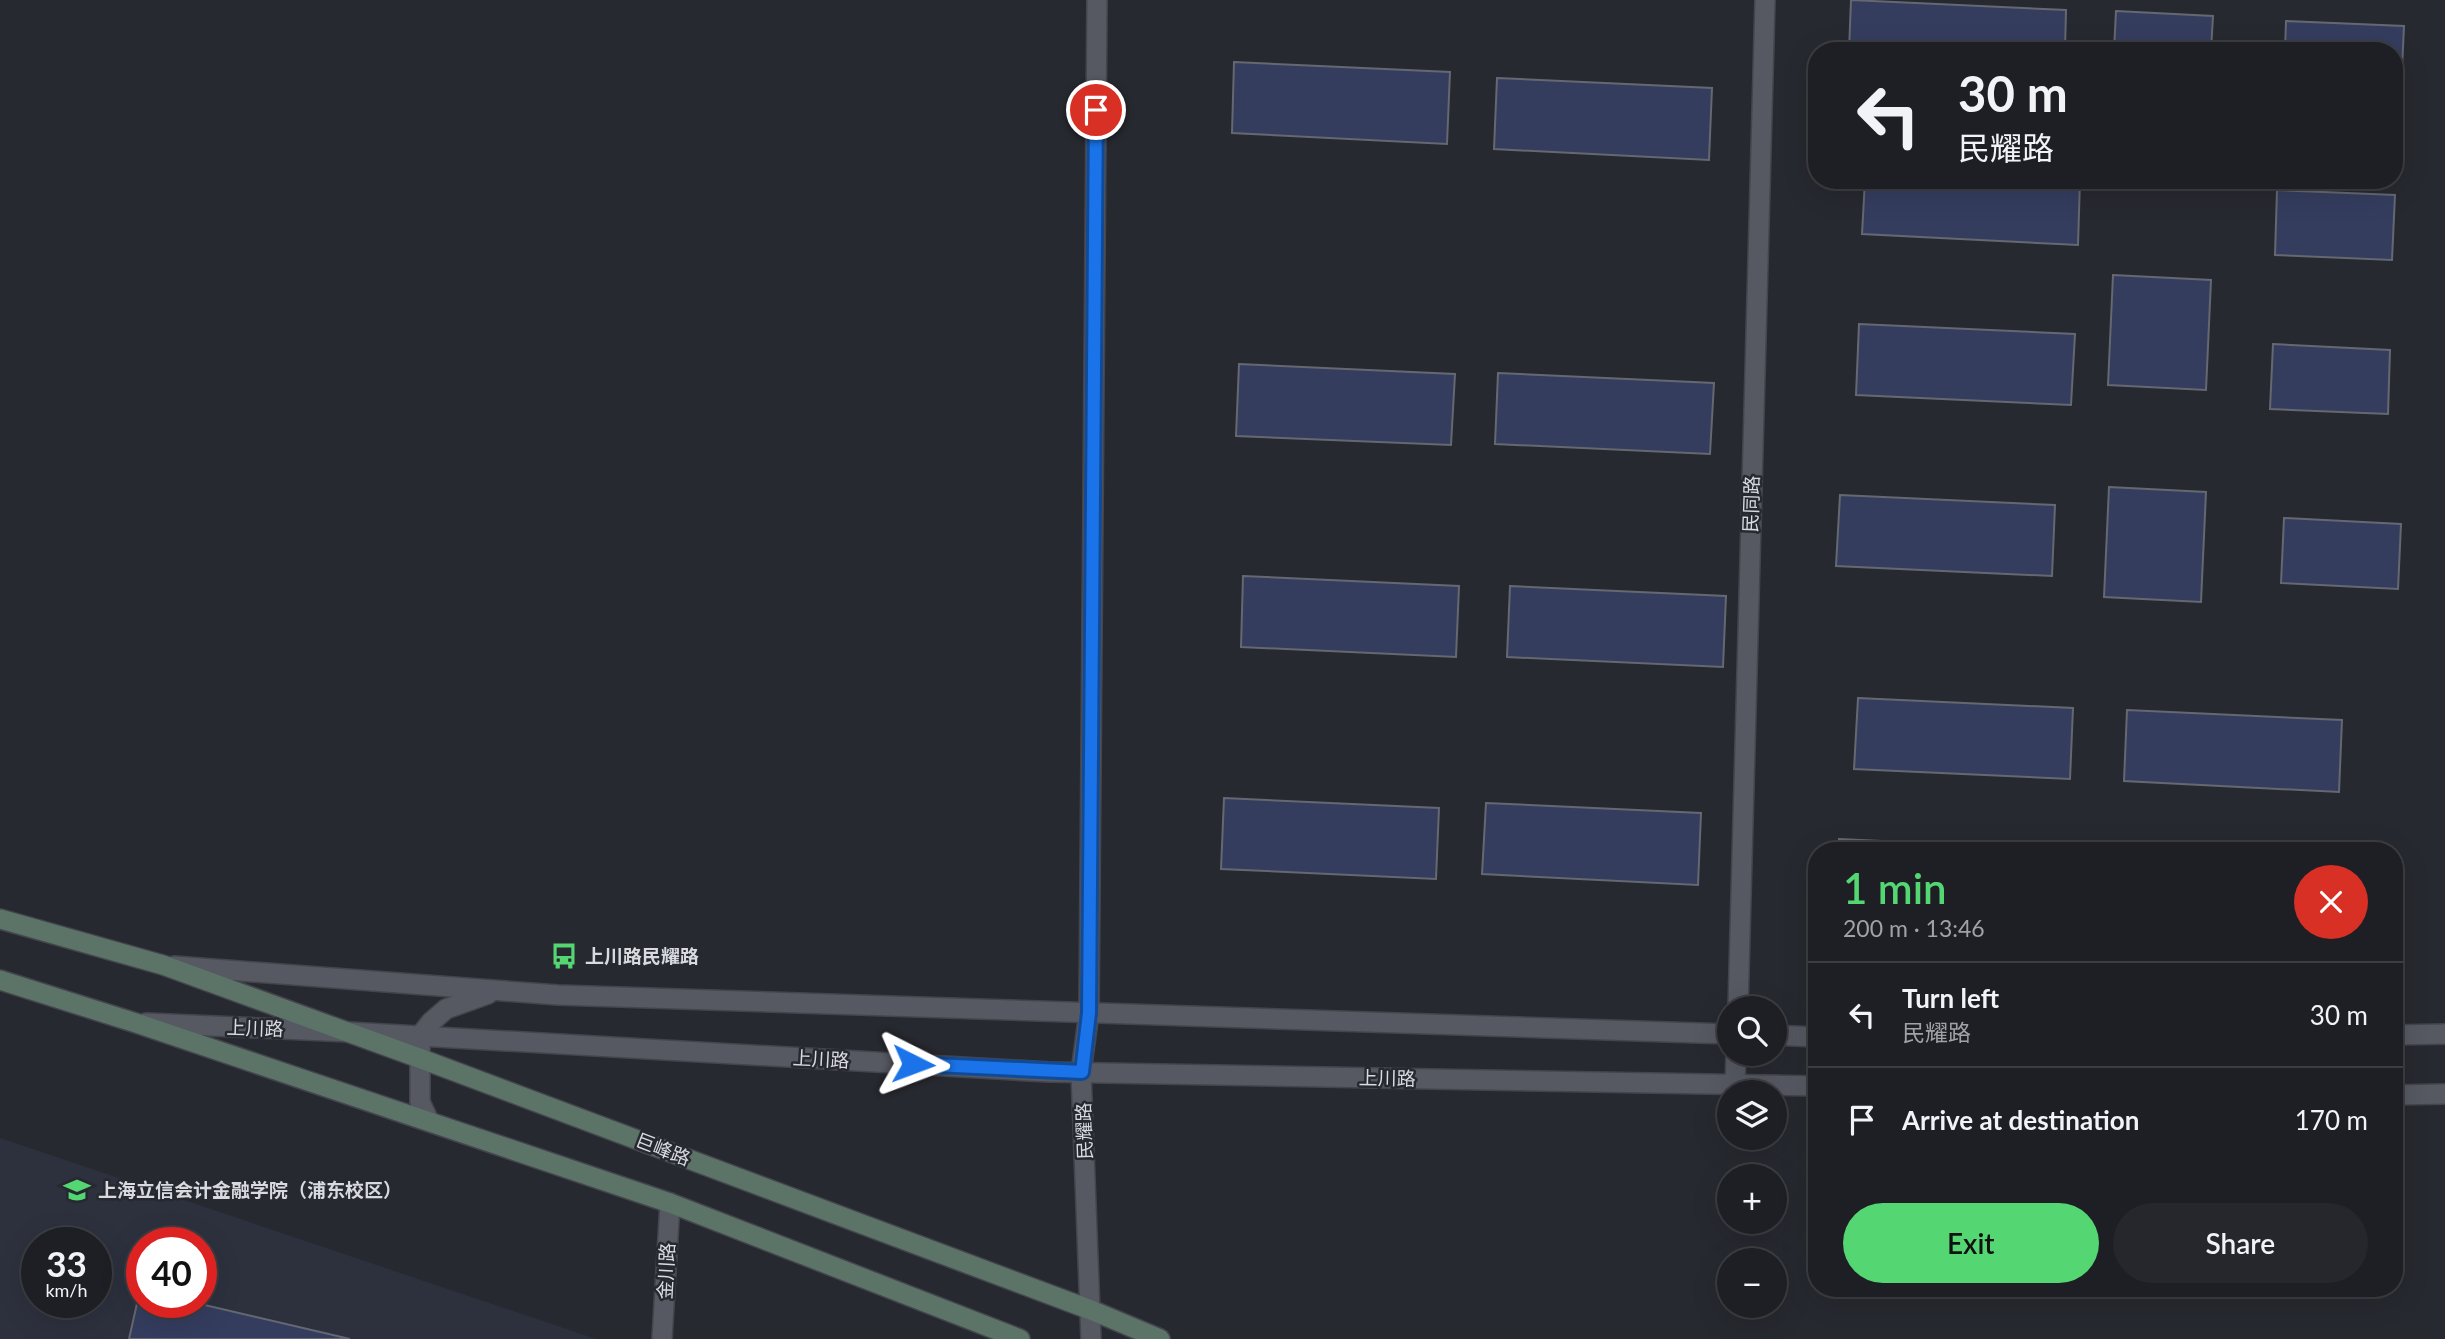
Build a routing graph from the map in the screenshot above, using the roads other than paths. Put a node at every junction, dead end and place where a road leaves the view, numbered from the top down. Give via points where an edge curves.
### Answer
1 (1097, 0) edge
2 (1765, 0) edge
3 (0, 919) edge
4 (163, 965) junction
5 (0, 980) edge
6 (495, 992) junction
7 (1738, 996) edge
8 (1089, 1013) junction
9 (136, 1023) junction
10 (349, 1032) junction
11 (1717, 1034) edge
12 (2445, 1034) edge
13 (2403, 1035) edge
14 (420, 1036) junction
15 (1787, 1036) edge
16 (1808, 1037) edge
17 (419, 1058) junction
18 (1082, 1072) junction
19 (1717, 1085) edge
20 (1787, 1086) edge
21 (1808, 1086) edge
22 (2445, 1094) edge
23 (2403, 1095) edge
24 (429, 1121) junction
25 (670, 1203) junction
26 (1091, 1310) junction
27 (662, 1339) edge
28 (1020, 1339) edge
29 (1091, 1339) edge
30 (1160, 1339) edge

1 - 8 street, 民耀路
2 - 7 street, 民同路
3 - 4 main road
4 - 6 street
4 - 10 main road, 巨峰路
5 - 9 main road, 上川路
6 - 8 street
6 - 14 street via 446,1009
8 - 11 street
8 - 18 street, 民耀路
9 - 10 street, 上川路
9 - 24 main road
10 - 14 street, 上川路
10 - 17 main road, 巨峰路
12 - 13 street
14 - 17 street
14 - 18 street, 上川路
15 - 16 street
17 - 24 street via 420,1102
17 - 26 main road, 巨峰路
18 - 19 street, 上川路
18 - 26 street, 民耀路
20 - 21 street, 上川路
22 - 23 street
24 - 25 main road
25 - 27 street, 金川路
25 - 28 main road
26 - 29 street, 民耀路
26 - 30 main road, 巨峰路

